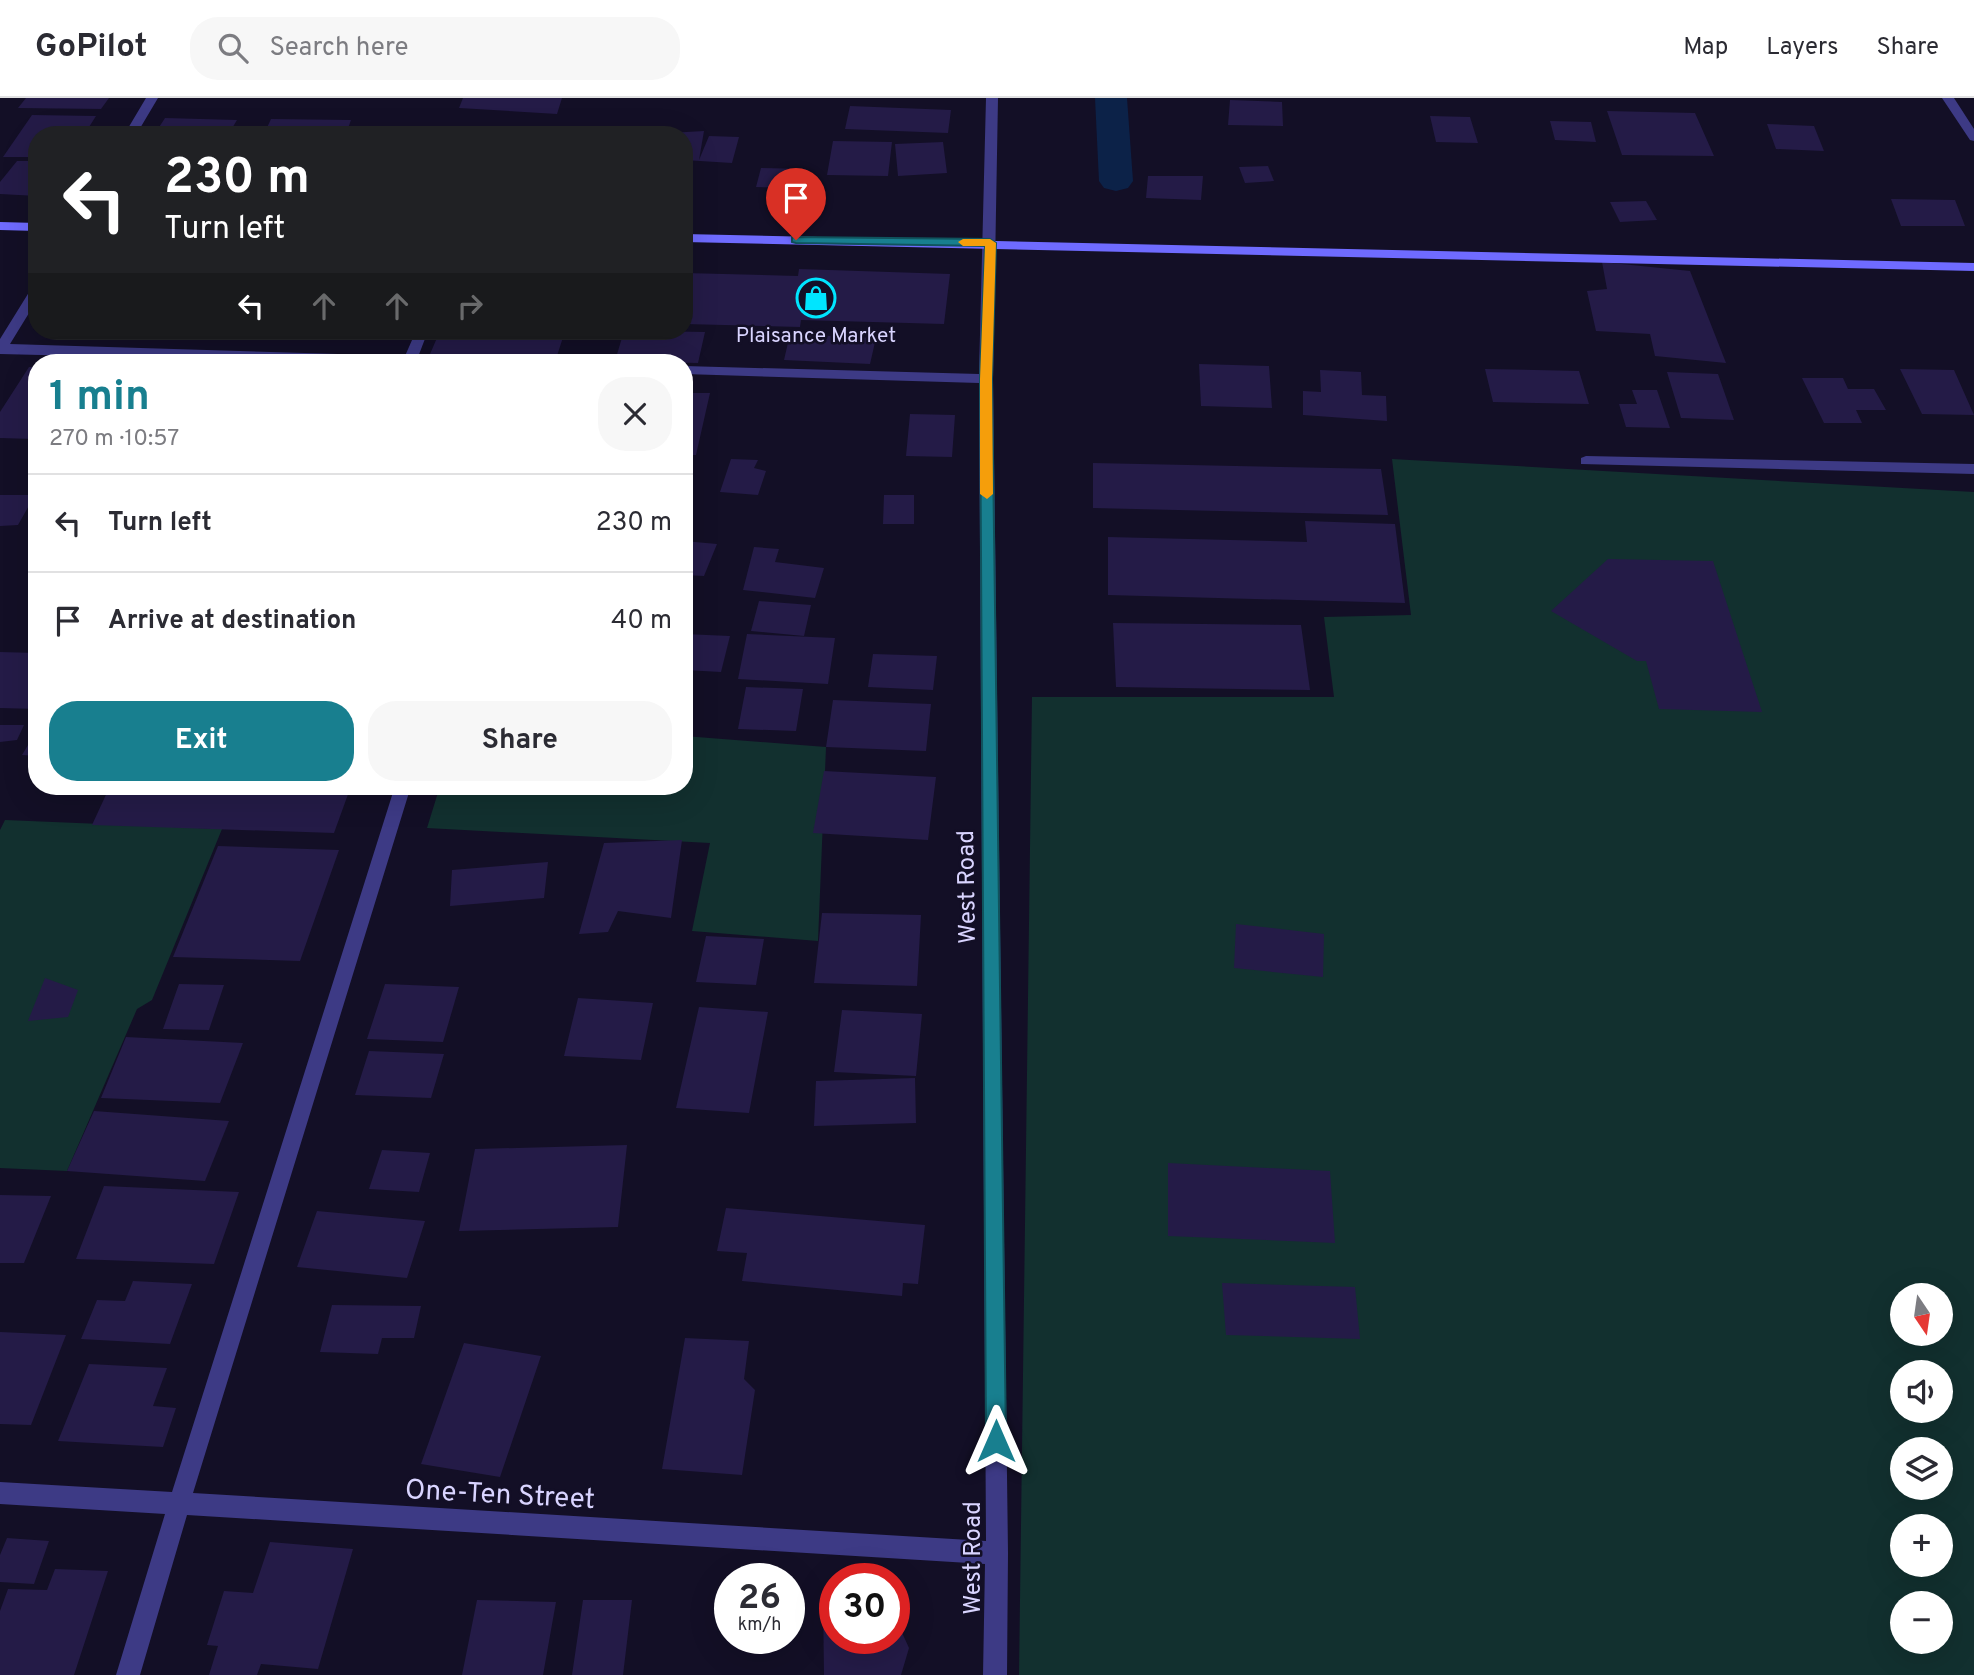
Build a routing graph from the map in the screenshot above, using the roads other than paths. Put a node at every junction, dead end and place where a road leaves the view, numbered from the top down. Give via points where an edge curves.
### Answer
1 (152, 98) edge
2 (992, 98) edge
3 (1948, 98) edge
4 (135, 126) edge
5 (1974, 138) edge
6 (0, 226) edge
7 (28, 227) edge
8 (693, 238) edge
9 (990, 243) junction
10 (1974, 267) edge
11 (28, 304) edge
12 (0, 349) edge
13 (171, 354) edge
14 (693, 369) edge
15 (986, 379) junction
16 (1586, 461) dead end
17 (1974, 469) edge
18 (401, 795) edge
19 (0, 1493) edge
20 (178, 1504) junction
21 (997, 1553) junction
22 (128, 1675) edge
23 (995, 1675) edge

1 - 4 street
2 - 9 street, West Road
3 - 5 street
6 - 7 main road
8 - 9 main road
9 - 10 main road
9 - 15 street, West Road
11 - 12 street
12 - 13 street
14 - 15 street
15 - 21 street, West Road
16 - 17 street
18 - 20 street
19 - 20 street, One-Ten Street
20 - 21 street, One-Ten Street
20 - 22 street
21 - 23 street, West Road

